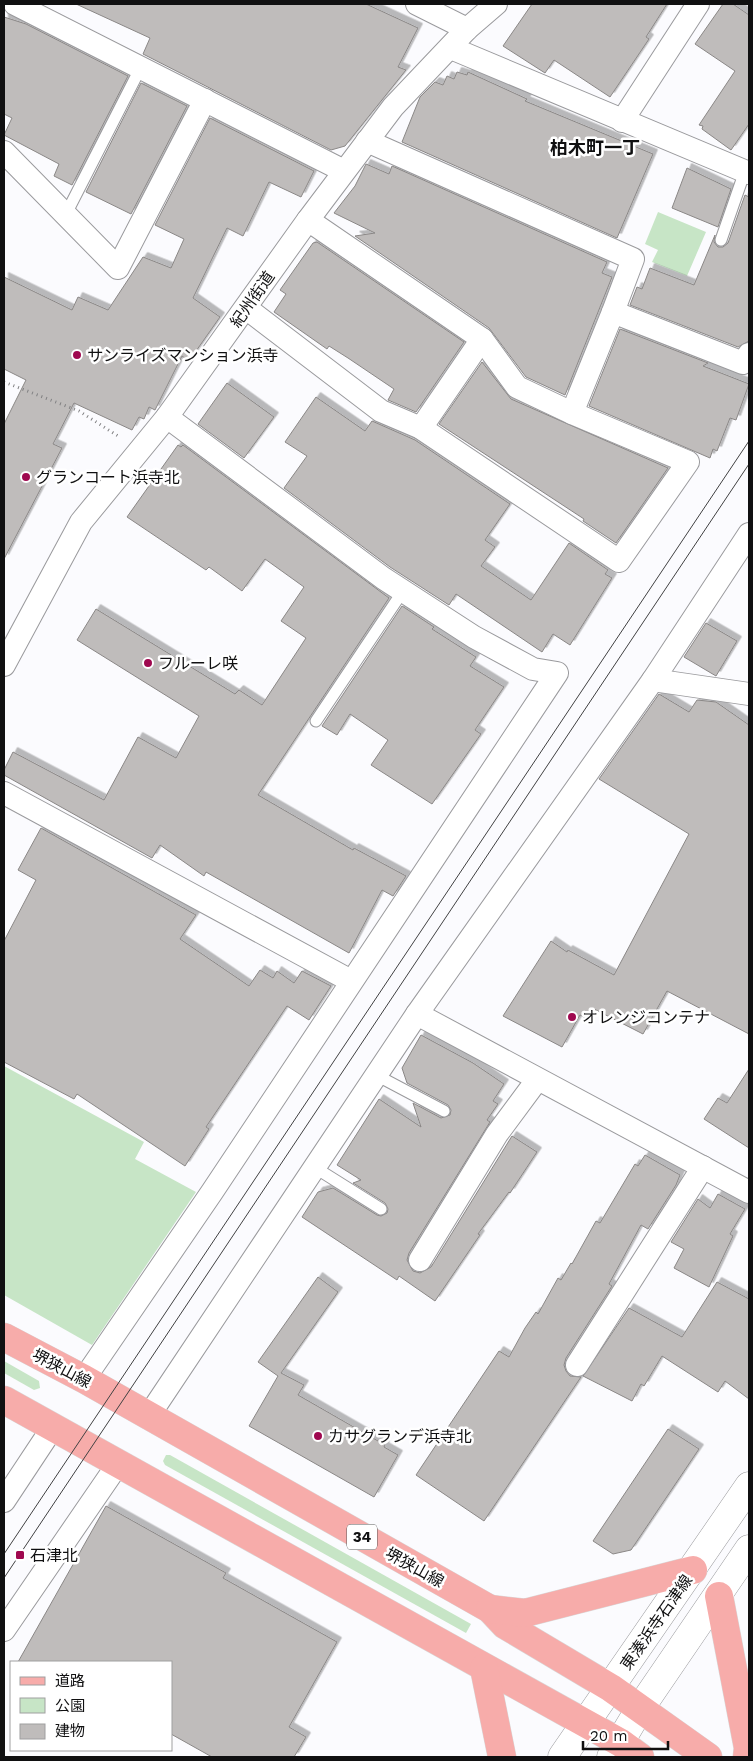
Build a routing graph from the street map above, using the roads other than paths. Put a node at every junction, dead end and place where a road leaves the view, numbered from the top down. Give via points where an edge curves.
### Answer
1 (15, 4) edge
2 (416, 4) edge
3 (496, 4) edge
4 (698, 4) edge
5 (468, 29) junction
6 (451, 48) junction
7 (140, 67) junction
8 (205, 100) junction
9 (622, 121) junction
10 (367, 141) junction
11 (4, 152) edge
12 (746, 167) edge
13 (344, 171) junction
14 (66, 214) junction
15 (308, 220) junction
16 (721, 240) dead end
17 (246, 308) junction
18 (613, 312) junction
19 (482, 339) junction
20 (749, 354) edge
21 (572, 413) junction
22 (167, 417) junction
23 (421, 428) junction
24 (749, 534) edge
25 (403, 591) junction
26 (4, 665) edge
27 (653, 680) junction
28 (749, 694) edge
29 (316, 721) dead end
30 (4, 793) edge
31 (351, 981) junction
32 (417, 1014) junction
33 (376, 1074) junction
34 (537, 1080) junction
35 (444, 1111) dead end
36 (314, 1167) junction
37 (703, 1167) junction
38 (749, 1192) edge
39 (382, 1209) dead end
40 (420, 1260) dead end
41 (4, 1337) edge
42 (577, 1365) dead end
43 (84, 1379) junction
44 (4, 1400) edge
45 (148, 1417) junction
46 (53, 1427) junction
47 (118, 1464) junction
48 (749, 1486) edge
49 (4, 1501) edge
50 (749, 1549) edge
51 (692, 1570) junction
52 (718, 1596) junction
53 (490, 1609) junction
54 (4, 1630) edge
55 (484, 1668) junction
56 (611, 1688) junction
57 (639, 1710) junction
58 (584, 1723) junction
59 (624, 1753) edge
60 (502, 1757) edge
61 (562, 1757) edge
62 (708, 1757) edge
63 (747, 1757) edge

1 - 7 street
2 - 5 street
3 - 5 street, 紀州街道
4 - 9 street
5 - 6 street, 紀州街道
6 - 9 street
6 - 10 street, 紀州街道 via 394,107
7 - 8 street
7 - 14 lane
8 - 13 street
8 - 14 street via 118,268
9 - 12 street
10 - 13 street, 紀州街道
10 - 18 street via 632,259
11 - 14 street
12 - 16 lane
13 - 15 street, 紀州街道
15 - 17 street, 紀州街道
15 - 19 street
17 - 22 street, 紀州街道
17 - 23 street via 382,411
18 - 20 street via 742,363
18 - 21 street
19 - 21 street via 518,387
19 - 23 street
21 - 23 street via 688,462 619,561
22 - 25 street
22 - 26 street, 紀州街道 via 81,522
24 - 27 street
25 - 29 lane
25 - 31 street via 474,637 532,669 557,673
27 - 28 street
27 - 32 street
30 - 31 street
31 - 43 street
32 - 33 street
32 - 34 street
33 - 35 lane
33 - 36 street
34 - 37 street
34 - 40 street via 497,1134
36 - 39 lane
36 - 45 street
37 - 38 street
37 - 42 street
41 - 43 main road, 堺狭山線 / 34
43 - 45 main road, 堺狭山線 / 34
44 - 46 main road
45 - 53 main road, 堺狭山線 / 34
46 - 47 main road
46 - 49 street
47 - 54 street
47 - 55 main road
48 - 51 street, 東湊浜寺石津線
50 - 52 street
51 - 53 main road via 525,1613
51 - 56 street, 東湊浜寺石津線
52 - 57 street
52 - 63 main road via 748,1748
53 - 56 main road, 堺狭山線 / 34 via 505,1625
55 - 58 main road
55 - 60 main road
56 - 57 main road, 堺狭山線 / 34
56 - 58 street, 東湊浜寺石津線
57 - 59 street
57 - 62 main road, 堺狭山線 / 34
58 - 59 main road
58 - 61 street, 東湊浜寺石津線

